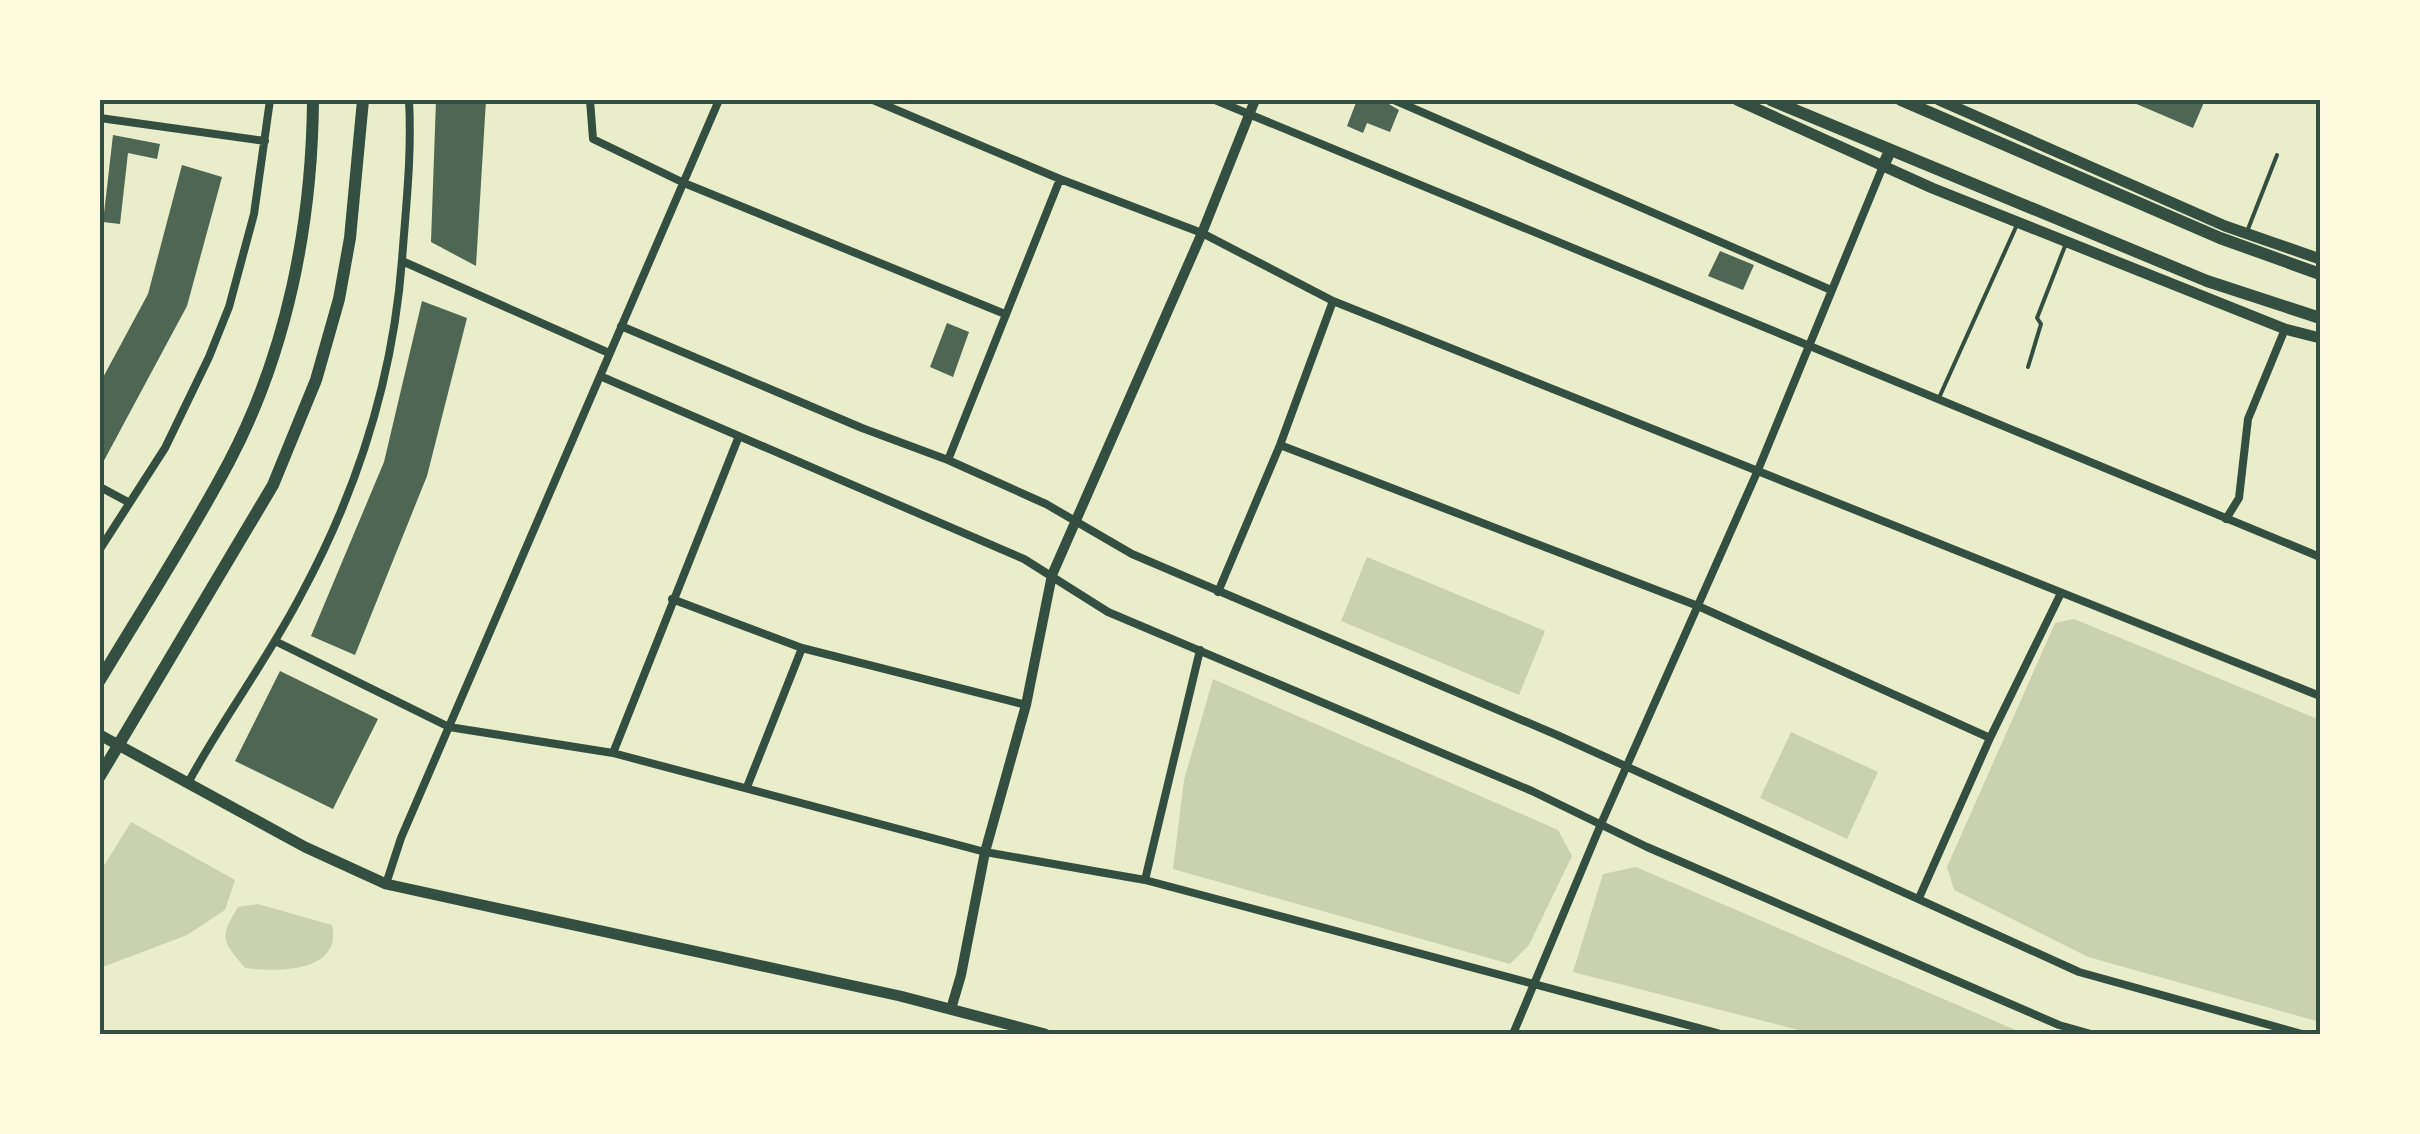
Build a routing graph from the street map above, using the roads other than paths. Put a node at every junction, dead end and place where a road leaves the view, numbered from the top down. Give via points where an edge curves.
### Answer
1 (270, 100) edge
2 (313, 100) edge
3 (363, 100) edge
4 (409, 100) edge
5 (590, 100) edge
6 (719, 100) edge
7 (872, 100) edge
8 (1215, 100) edge
9 (1255, 100) edge
10 (1394, 100) edge
11 (1737, 100) edge
12 (1770, 100) edge
13 (1939, 100) edge
14 (1908, 101) edge
15 (1250, 115) junction
16 (100, 118) edge
17 (265, 141) junction
18 (1890, 150) junction
19 (2277, 156) dead end
20 (1884, 166) junction
21 (1060, 180) junction
22 (684, 183) junction
23 (2018, 222) junction
24 (1202, 233) junction
25 (2246, 233) junction
26 (2067, 242) junction
27 (2320, 259) edge
28 (402, 261) junction
29 (2320, 274) edge
30 (1831, 290) junction
31 (1333, 301) junction
32 (1005, 314) junction
33 (2320, 318) edge
34 (621, 326) junction
35 (2285, 328) junction
36 (2320, 338) edge
37 (1808, 346) junction
38 (609, 353) junction
39 (2028, 367) dead end
40 (600, 376) junction
41 (1938, 400) junction
42 (739, 436) junction
43 (1280, 445) junction
44 (948, 460) junction
45 (1758, 470) junction
46 (100, 487) edge
47 (128, 502) junction
48 (2226, 519) junction
49 (1074, 520) junction
50 (100, 548) edge
51 (2320, 558) edge
52 (1052, 575) junction
53 (1218, 592) junction
54 (2061, 593) junction
55 (672, 599) junction
56 (1698, 606) junction
57 (275, 642) junction
58 (802, 648) junction
59 (1200, 650) junction
60 (100, 680) edge
61 (2320, 696) edge
62 (1026, 705) junction
63 (449, 727) junction
64 (100, 734) edge
65 (1990, 738) junction
66 (613, 752) junction
67 (1627, 766) junction
68 (100, 776) edge
69 (188, 783) junction
70 (747, 787) junction
71 (1600, 824) junction
72 (985, 852) junction
73 (1145, 880) junction
74 (386, 884) junction
75 (1919, 898) junction
76 (1534, 984) junction
77 (950, 1009) junction
78 (1045, 1034) edge
79 (1513, 1034) edge
80 (1720, 1034) edge
81 (2091, 1034) edge
82 (2302, 1034) edge

1 - 17 street
2 - 60 main road via 298,261 272,361 230,460
3 - 68 main road via 350,238 316,380 272,485
4 - 28 street
5 - 22 street via 592,139
6 - 22 street
7 - 21 street
8 - 15 street
9 - 15 street
10 - 30 street
11 - 20 main road
12 - 18 main road
13 - 25 main road
14 - 29 main road via 2220,238
15 - 24 street
15 - 37 street
16 - 17 street
17 - 47 street via 229,308 164,448
18 - 20 main road
18 - 33 main road via 2207,281
19 - 25 lane
20 - 23 main road
20 - 30 street
21 - 24 street
21 - 32 street
22 - 32 street
22 - 34 street
23 - 26 main road
23 - 41 lane
24 - 31 street
24 - 49 street
25 - 27 main road
26 - 35 main road
26 - 39 lane via 2038,318
28 - 38 street
28 - 57 street via 388,364 365,450 319,560
30 - 37 street
31 - 43 street
31 - 45 street
32 - 44 street
34 - 38 street
34 - 44 street
35 - 36 main road
35 - 48 street via 2248,419 2239,498
37 - 41 street
37 - 45 street
38 - 40 street
40 - 42 street
40 - 63 street
41 - 48 street
42 - 52 street
42 - 55 street
43 - 53 street
43 - 56 street
44 - 49 street
45 - 54 street
45 - 56 street
46 - 47 street
47 - 50 street
48 - 51 street
49 - 52 street
49 - 53 street
52 - 59 street via 1108,612
52 - 62 street
53 - 67 street
54 - 61 street
54 - 65 street
55 - 58 street
55 - 66 street
56 - 65 street
56 - 67 street
57 - 63 street
57 - 69 street
58 - 62 street
58 - 70 street
59 - 71 street
59 - 73 street
62 - 72 street
63 - 66 street
63 - 74 street
64 - 69 main road
65 - 75 street
66 - 70 street
67 - 71 street
67 - 75 street
69 - 74 main road
70 - 72 street
71 - 76 street
71 - 81 street
72 - 73 street
72 - 77 street
73 - 76 street
74 - 77 main road
75 - 82 street via 2080,972
76 - 79 street
76 - 80 street
77 - 78 main road

